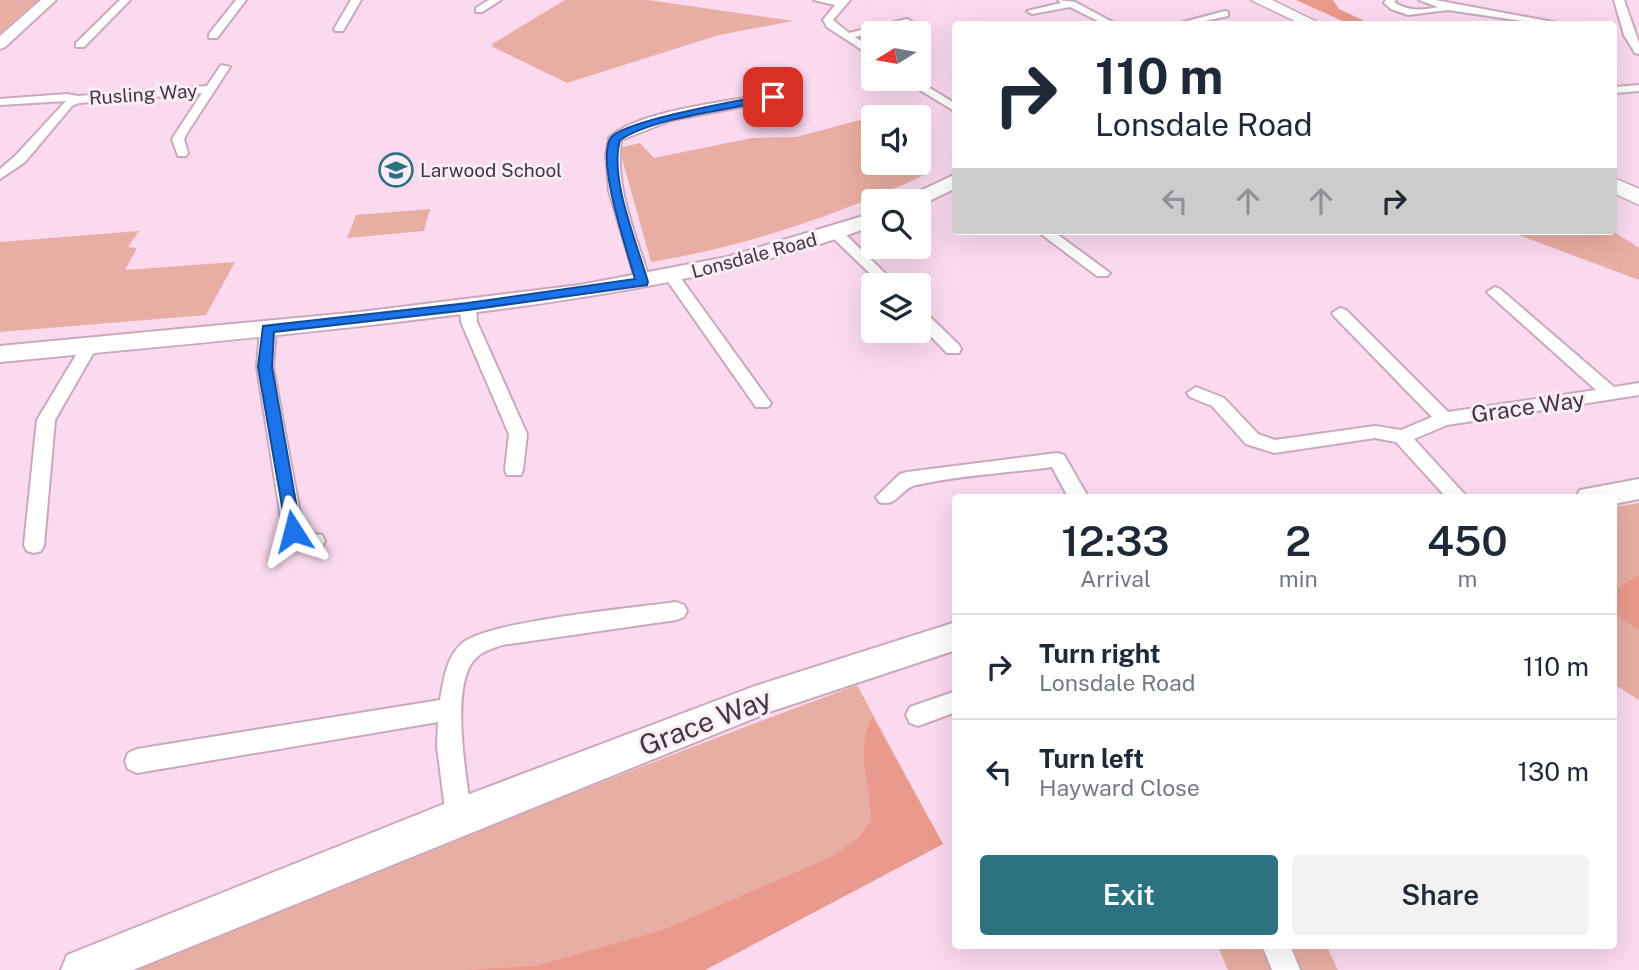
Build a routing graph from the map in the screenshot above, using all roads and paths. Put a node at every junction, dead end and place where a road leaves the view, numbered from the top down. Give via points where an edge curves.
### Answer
1 (49, 0) edge
2 (125, 0) edge
3 (241, 0) edge
4 (356, 0) edge
5 (496, 0) edge
6 (819, 0) edge
7 (1259, 0) edge
8 (1391, 0) edge
9 (1424, 0) edge
10 (1619, 0) edge
11 (843, 1) edge
12 (1068, 2) edge
13 (1452, 8) junction
14 (479, 10) dead end
15 (1032, 11) dead end
16 (1225, 14) dead end
17 (1105, 21) edge
18 (1194, 21) edge
19 (1306, 21) edge
20 (1539, 21) edge
21 (339, 29) dead end
22 (1632, 30) edge
23 (861, 33) edge
24 (213, 36) dead end
25 (847, 36) junction
26 (0, 44) edge
27 (79, 45) dead end
28 (861, 46) edge
29 (1639, 51) edge
30 (225, 67) dead end
31 (1639, 88) edge
32 (210, 89) junction
33 (1617, 90) edge
34 (927, 91) edge
35 (952, 99) edge
36 (77, 100) junction
37 (943, 101) junction
38 (0, 102) edge
39 (952, 107) edge
40 (790, 112) dead end
41 (181, 153) dead end
42 (0, 175) edge
43 (952, 182) edge
44 (1617, 186) edge
45 (931, 192) edge
46 (1639, 198) edge
47 (861, 224) edge
48 (836, 233) junction
49 (1050, 235) edge
50 (1102, 272) dead end
51 (878, 273) edge
52 (671, 276) junction
53 (642, 282) junction
54 (1495, 292) dead end
55 (468, 306) junction
56 (1340, 313) dead end
57 (931, 326) edge
58 (268, 329) junction
59 (90, 345) junction
60 (953, 349) dead end
61 (0, 354) edge
62 (1639, 389) edge
63 (1196, 393) dead end
64 (1612, 395) junction
65 (762, 403) dead end
66 (1444, 419) junction
67 (1402, 437) junction
68 (514, 470) dead end
69 (1639, 489) edge
70 (1076, 494) edge
71 (1454, 494) edge
72 (1608, 494) edge
73 (886, 498) dead end
74 (315, 541) dead end
75 (34, 545) dead end
76 (676, 611) dead end
77 (952, 637) edge
78 (952, 702) edge
79 (450, 709) junction
80 (918, 715) dead end
81 (137, 761) dead end
82 (459, 817) junction
83 (1278, 949) edge
84 (82, 970) edge
85 (1286, 970) edge

1 - 26 street
2 - 27 street
3 - 24 street
4 - 21 street
5 - 14 street
6 - 11 street
7 - 19 main road
8 - 13 street via 1394,7 1405,11
9 - 13 street
10 - 22 street
11 - 25 street via 828,20
12 - 15 street
12 - 17 street
13 - 20 street
16 - 18 street
22 - 29 street
23 - 25 street
25 - 28 street
30 - 32 street, Rusling Way
31 - 33 street
32 - 36 street, Rusling Way
32 - 41 street, Rusling Way via 179,136
34 - 37 street
35 - 37 street
36 - 38 street, Rusling Way
36 - 42 street, Rusling Way
37 - 39 street
40 - 53 street via 767,92 659,121 615,138 611,153 615,187
43 - 45 street
44 - 46 main road
47 - 48 street, Lonsdale Road
48 - 51 street, Lonsdale Road
48 - 52 street, Lonsdale Road
49 - 50 street
52 - 53 street, Lonsdale Road
52 - 65 street, Lonsdale Road
53 - 55 street, Lonsdale Road
54 - 64 street, Grace Way
55 - 58 street, Lonsdale Road
55 - 68 street via 469,322 518,434
56 - 66 street, Grace Way
57 - 60 street
58 - 59 street, Lonsdale Road
58 - 74 street via 265,367 293,531 300,541
59 - 61 street, Lonsdale Road
59 - 75 street via 46,421
62 - 64 street, Grace Way
63 - 67 street, Grace Way via 1218,402 1252,439 1274,447 1375,432
64 - 66 street, Grace Way
66 - 67 street, Grace Way
67 - 71 street
69 - 72 street
70 - 73 street via 1057,460 907,479
76 - 79 street via 490,639 470,649 458,664
77 - 82 street, Grace Way via 767,697
78 - 80 street
79 - 81 street
79 - 82 street via 449,746
82 - 84 street, Grace Way
83 - 85 street

